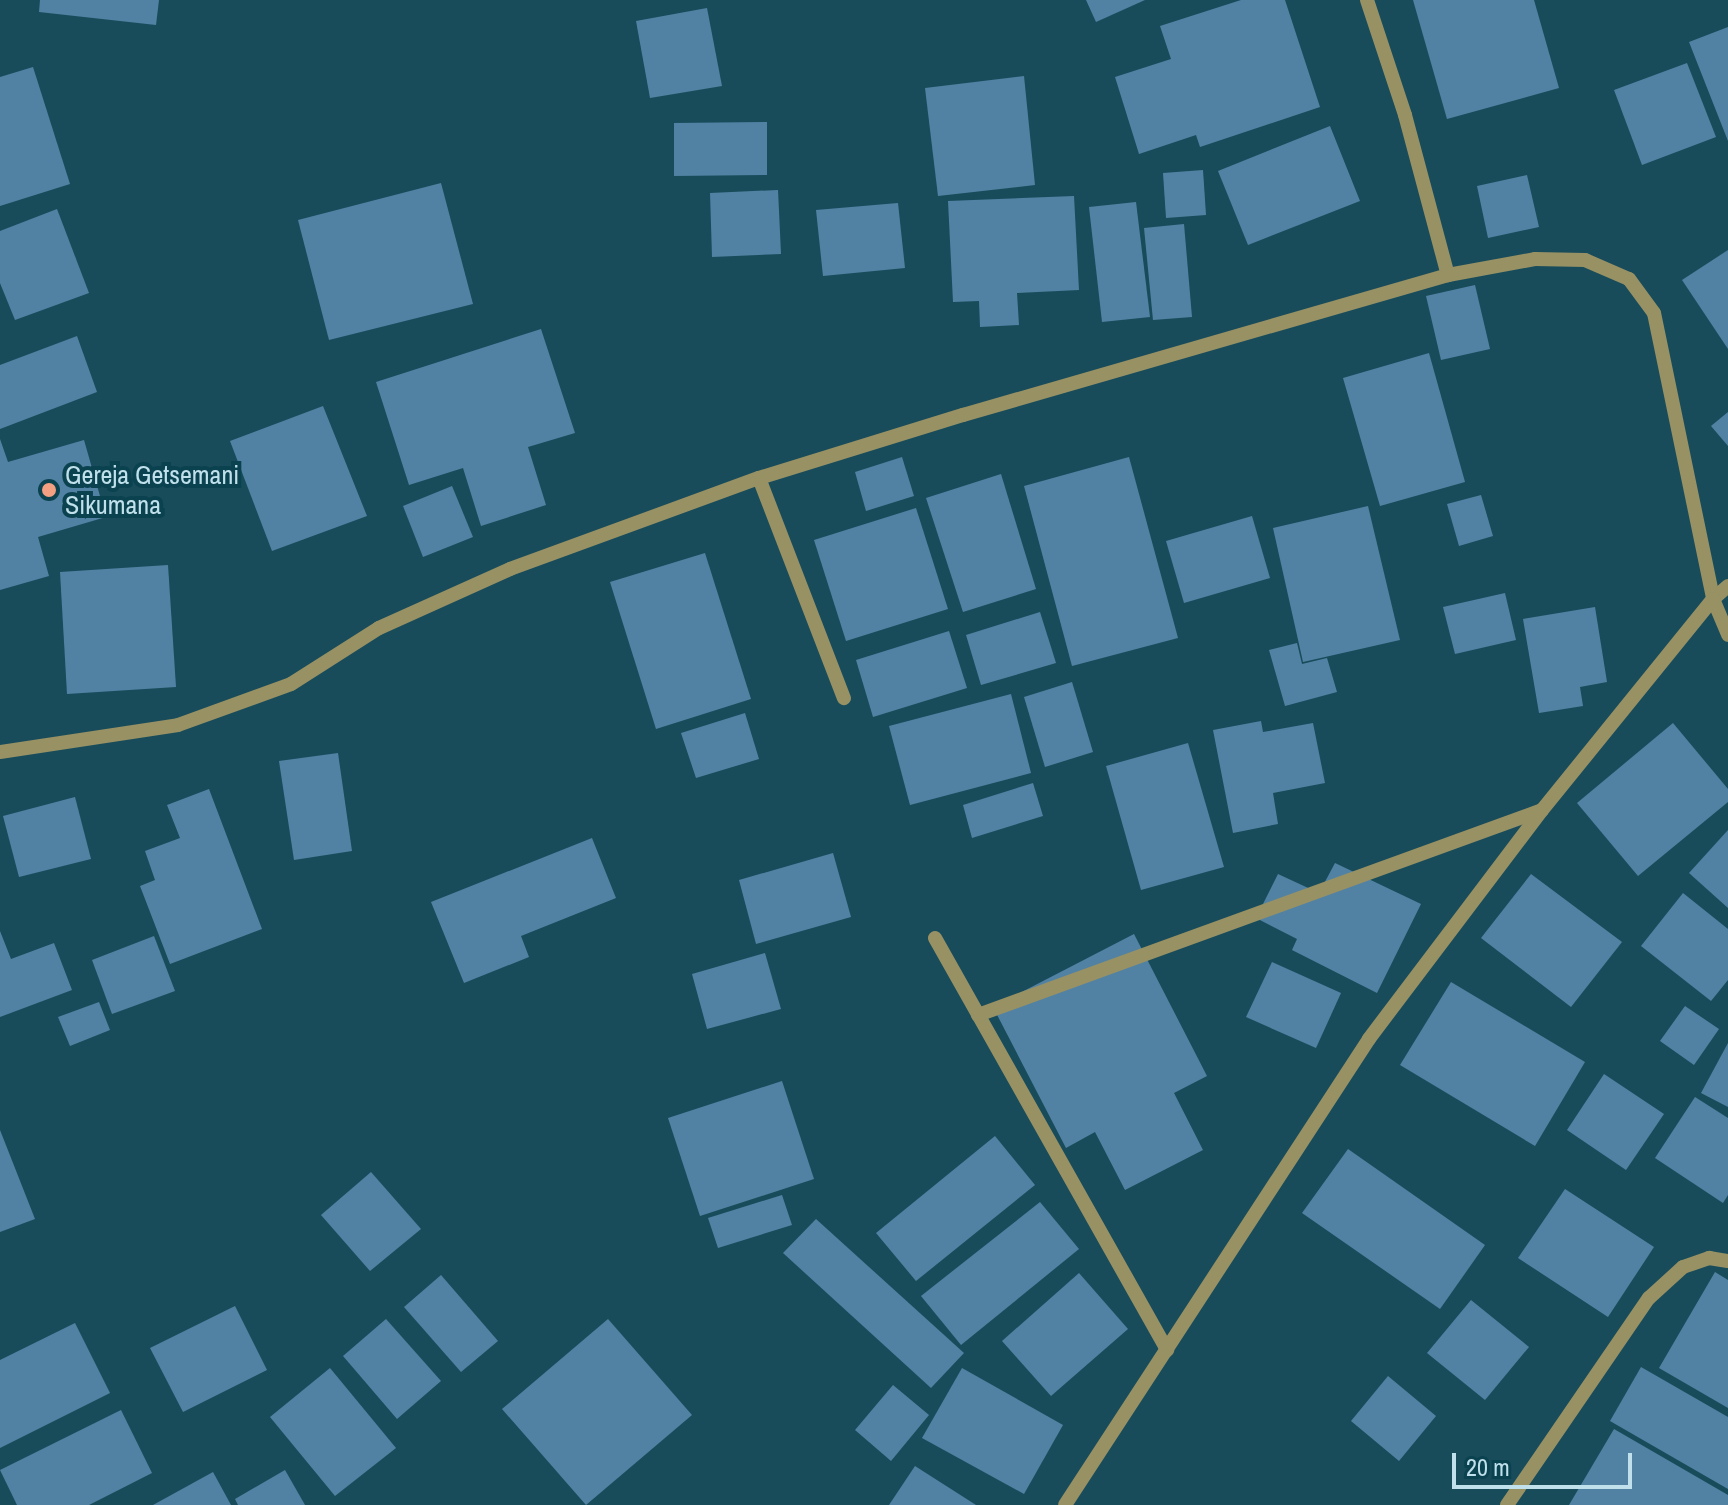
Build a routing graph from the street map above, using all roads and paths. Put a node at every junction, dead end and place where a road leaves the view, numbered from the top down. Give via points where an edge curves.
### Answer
1 (1367, 0) edge
2 (1448, 275) junction
3 (759, 478) junction
4 (1728, 586) edge
5 (1713, 599) junction
6 (1728, 635) edge
7 (844, 698) dead end
8 (0, 752) edge
9 (1542, 810) junction
10 (935, 938) dead end
11 (978, 1015) junction
12 (1728, 1261) edge
13 (1167, 1350) junction
14 (1065, 1505) edge
15 (1507, 1505) edge

1 - 2 street
2 - 3 street
2 - 5 street via 1535,259 1585,260 1629,279 1654,313
3 - 7 street
3 - 8 street via 510,569 379,628 291,684 178,725
4 - 5 street
5 - 6 street
5 - 9 street
9 - 11 street
9 - 13 street via 1369,1039
10 - 11 street
11 - 13 street
12 - 15 street via 1709,1258 1683,1267 1649,1298
13 - 14 street

